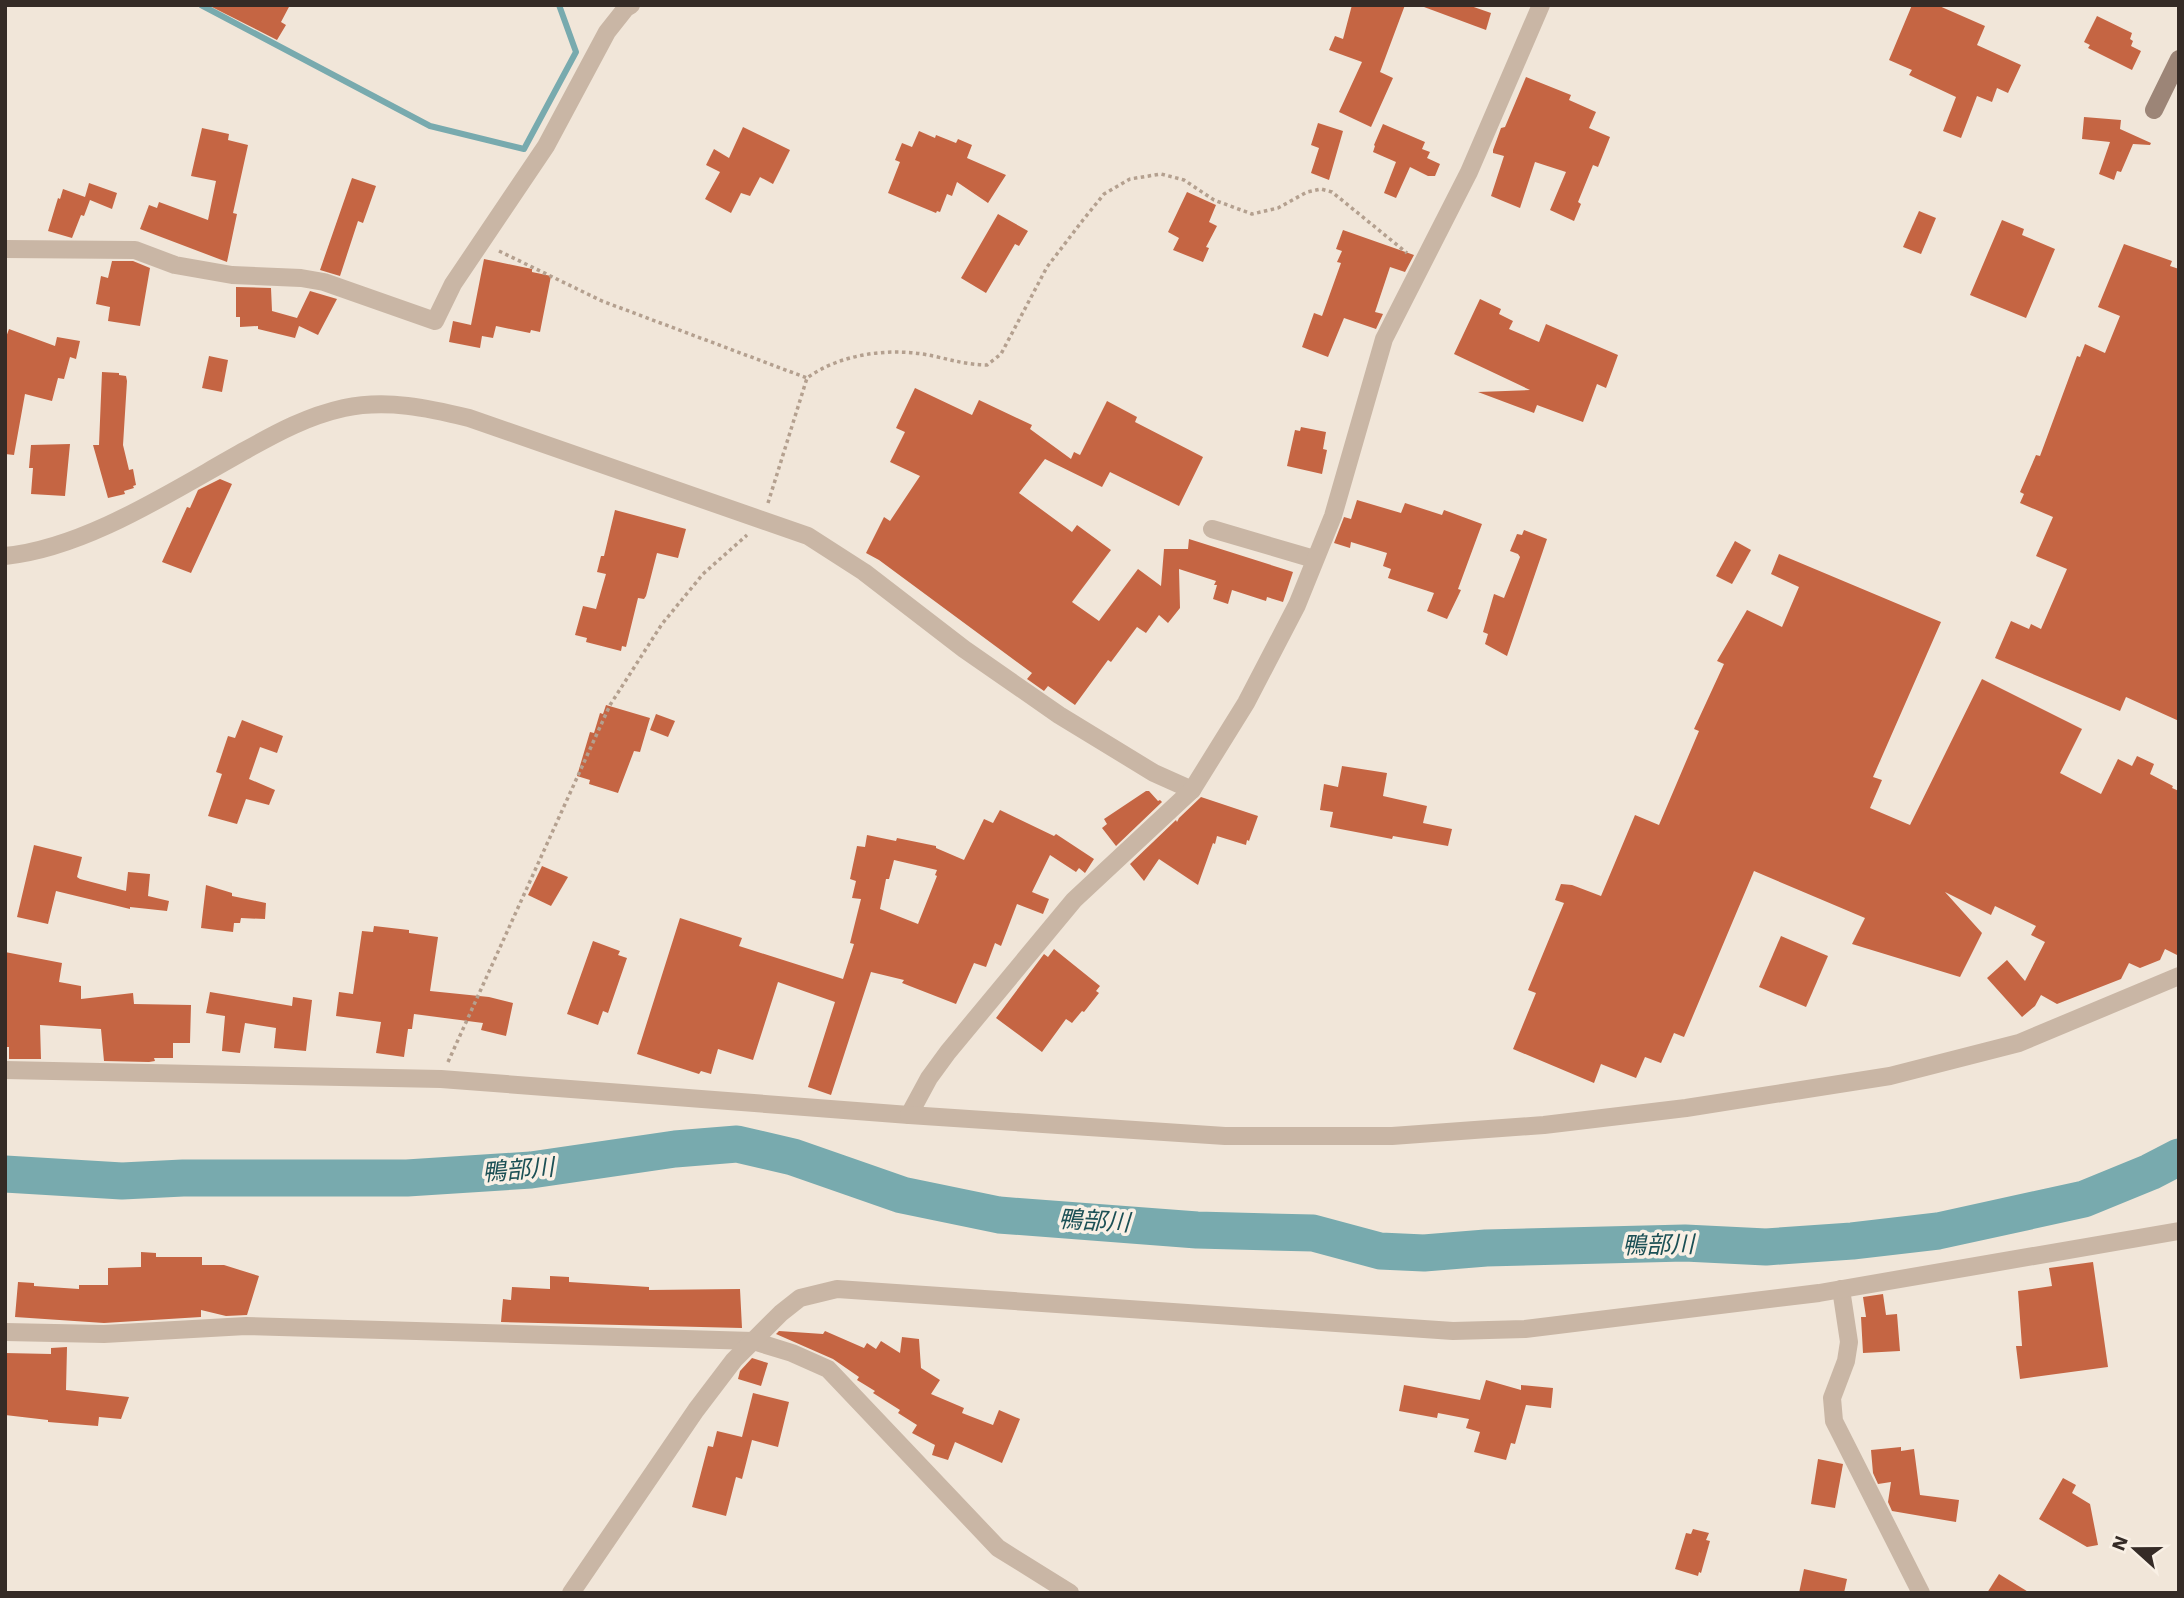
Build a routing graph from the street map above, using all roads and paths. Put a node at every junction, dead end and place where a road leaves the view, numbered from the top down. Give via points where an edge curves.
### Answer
1 (631, 5) edge
2 (1541, 5) edge
3 (2179, 59) edge
4 (2154, 110) dead end
5 (481, 243) junction
6 (5, 249) edge
7 (1422, 265) junction
8 (807, 378) junction
9 (763, 519) junction
10 (1212, 529) dead end
11 (5, 556) edge
12 (1314, 559) junction
13 (1192, 790) junction
14 (2179, 976) edge
15 (5, 1070) edge
16 (441, 1079) junction
17 (909, 1115) junction
18 (2179, 1231) edge
19 (1842, 1289) junction
20 (5, 1332) edge
21 (754, 1341) junction
22 (571, 1593) edge
23 (1070, 1593) edge
24 (1920, 1593) edge

1 - 5 street via 607,32 546,146
2 - 7 street via 1469,172
3 - 4 street
5 - 6 street via 435,321 324,282 232,275 175,265 135,250
5 - 8 path via 602,301
7 - 8 path via 1332,192 1307,192 1279,208 1252,214 1214,200 1184,180 1161,174 1130,179 1104,194 1076,229 1047,267 1001,354 987,365 885,351 844,360
7 - 12 street via 1384,339 1333,516
8 - 9 path
9 - 11 street via 470,418 423,406 390,404 346,408 302,420 74,541
9 - 13 street via 808,536 1059,715 1154,774
9 - 16 path via 703,574 662,624 610,705
10 - 12 street
12 - 13 street via 1297,605 1246,703
13 - 17 street via 1074,900 948,1052
14 - 17 street via 2019,1043 1890,1076 1544,1125 1392,1136 1226,1136
15 - 16 street
16 - 17 street
18 - 19 street
19 - 21 street via 1525,1329 1453,1331 836,1289 800,1298
19 - 24 street via 1849,1342 1832,1398 1834,1420
20 - 21 street via 104,1334 246,1326
21 - 22 street via 696,1410
21 - 23 street via 828,1369 998,1548

